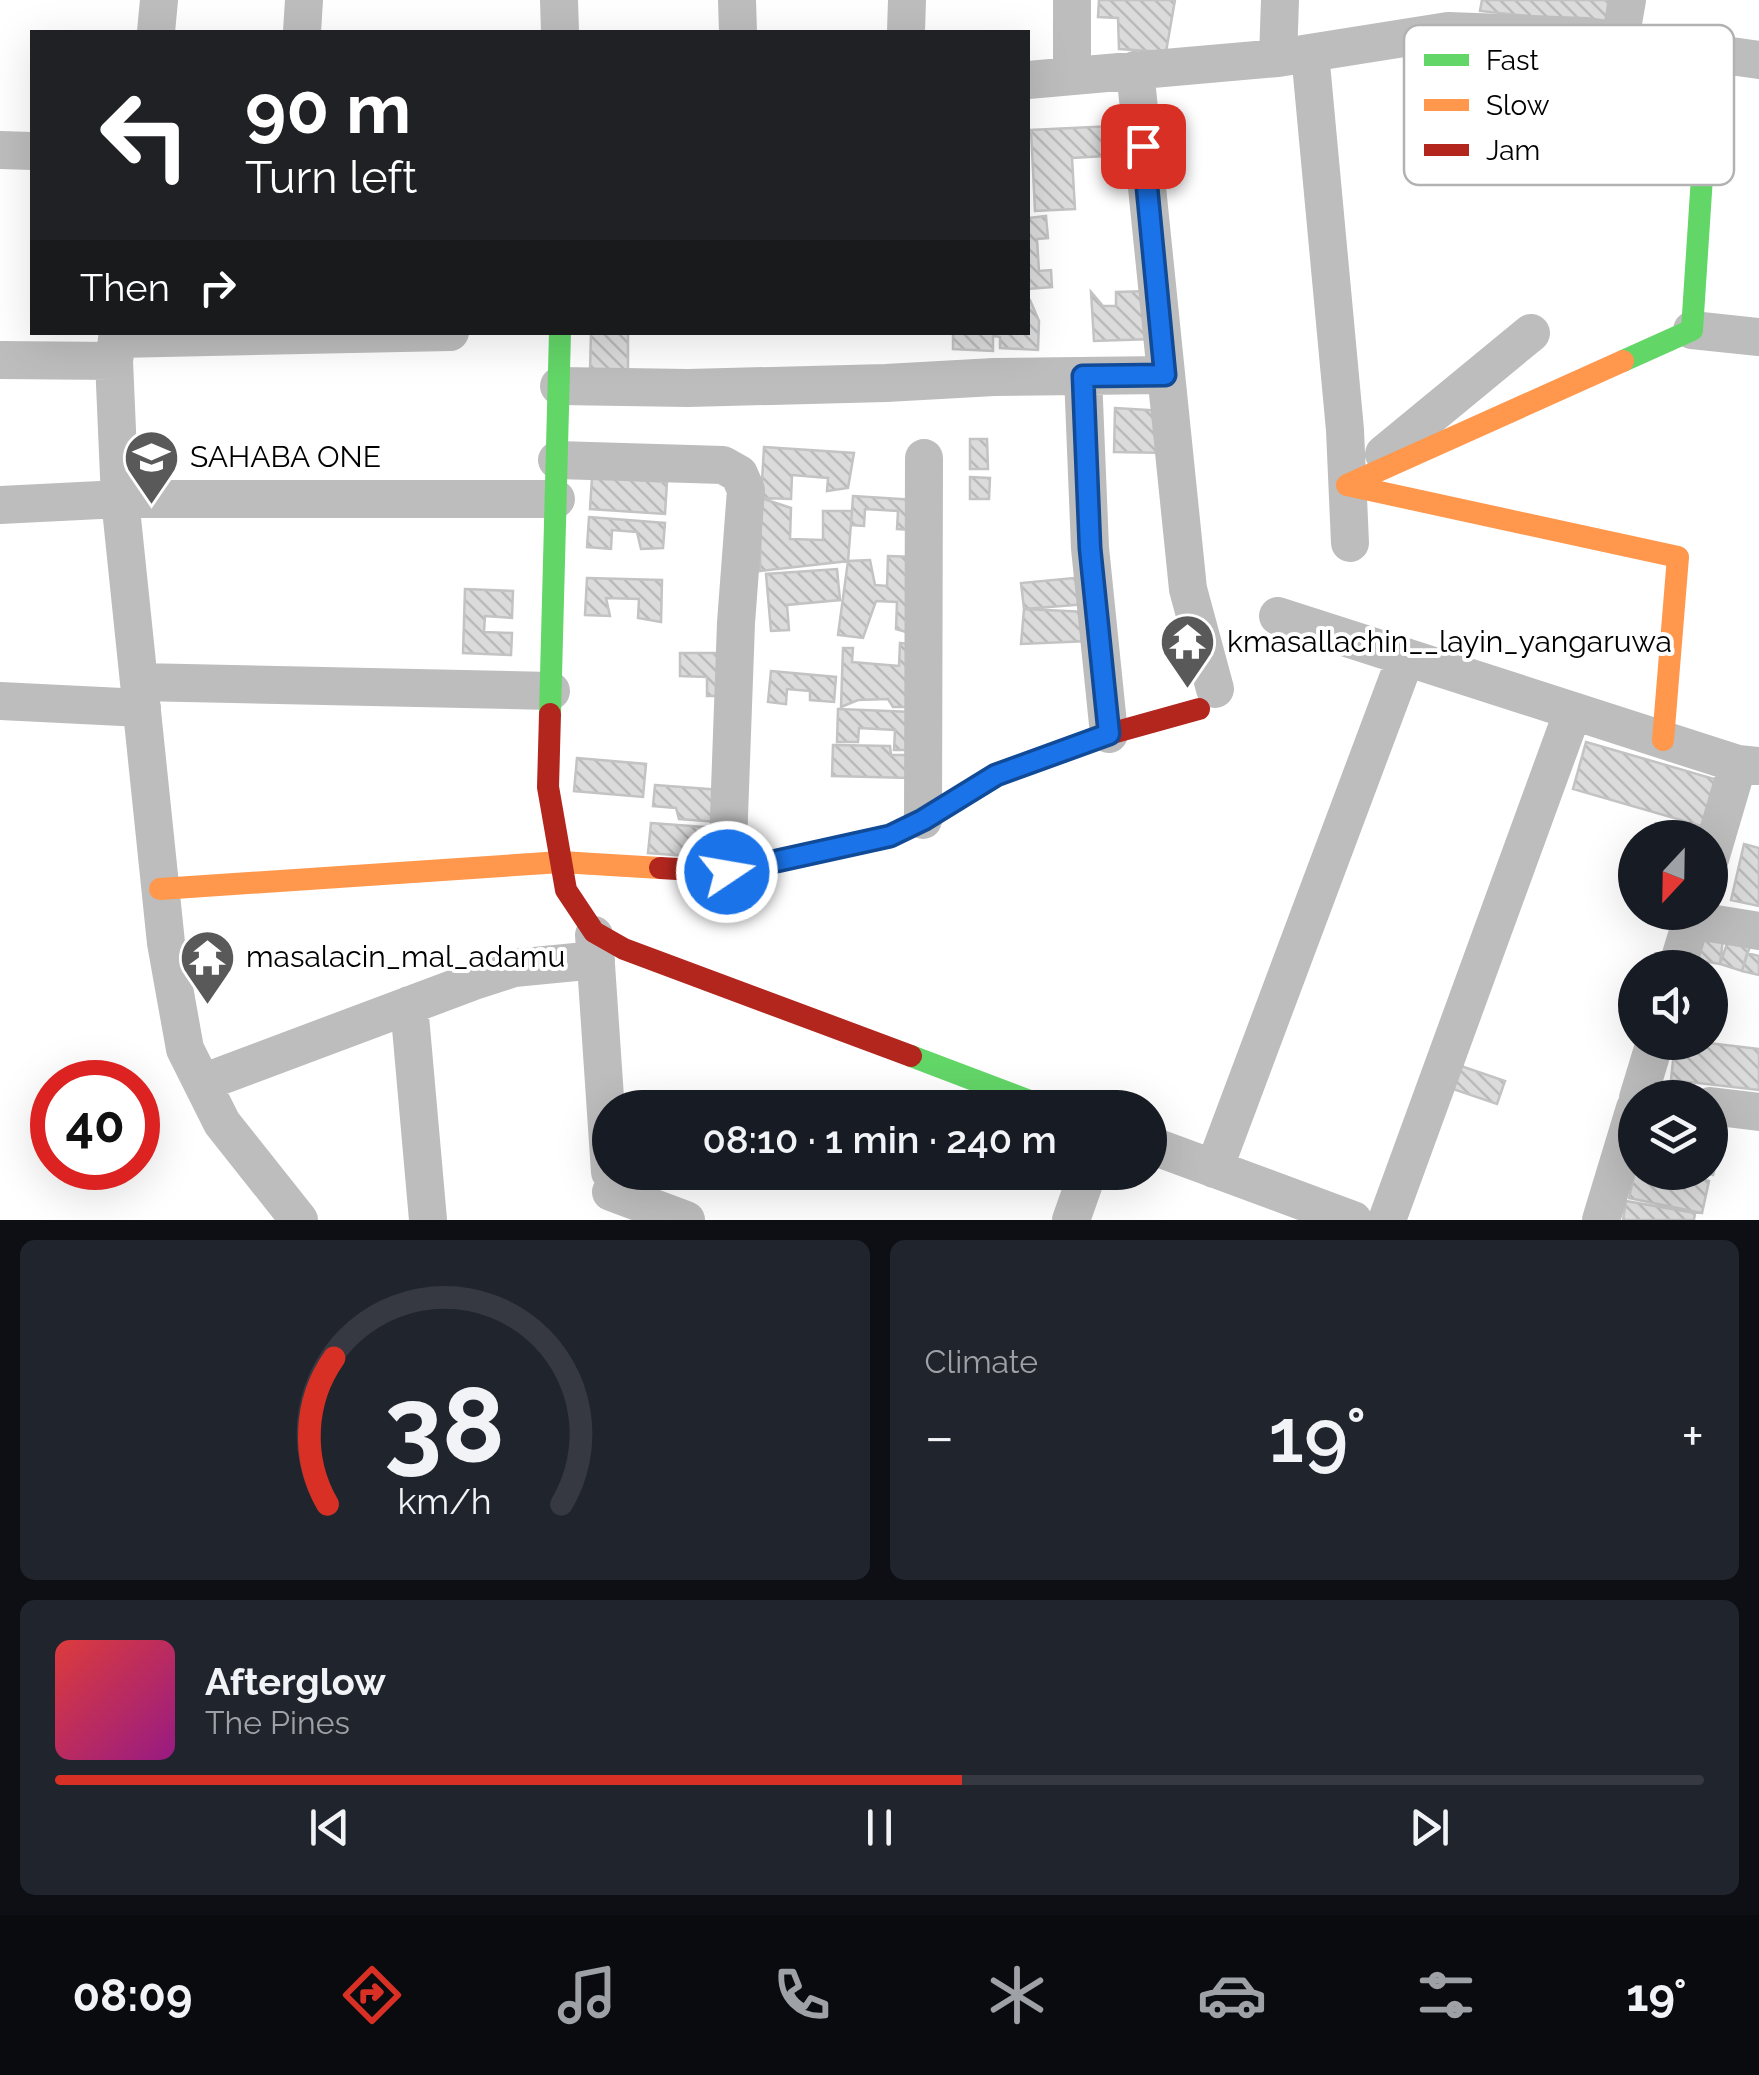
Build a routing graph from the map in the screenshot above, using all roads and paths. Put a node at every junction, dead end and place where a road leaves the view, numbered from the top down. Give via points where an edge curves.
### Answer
1 (160, 0) edge
2 (304, 0) edge
3 (558, 0) edge
4 (737, 0) edge
5 (907, 0) edge
6 (1072, 0) edge
7 (1280, 0) edge
8 (1627, 0) edge
9 (1451, 16) edge
10 (1415, 25) edge
11 (1512, 25) edge
12 (1623, 25) edge
13 (1404, 28) edge
14 (156, 30) edge
15 (302, 30) edge
16 (560, 30) edge
17 (738, 30) edge
18 (906, 30) edge
19 (1294, 55) junction
20 (1734, 57) edge
21 (1759, 60) edge
22 (1136, 70) junction
23 (1072, 75) junction
24 (1030, 80) edge
25 (0, 150) edge
26 (30, 151) edge
27 (1701, 185) edge
28 (1692, 330) junction
29 (1531, 333) dead end
30 (366, 335) edge
31 (560, 335) edge
32 (1759, 337) edge
33 (116, 344) edge
34 (0, 360) edge
35 (1165, 375) junction
36 (1083, 376) junction
37 (558, 386) junction
38 (924, 458) dead end
39 (557, 460) junction
40 (1347, 484) junction
41 (1416, 489) dead end
42 (120, 499) junction
43 (556, 499) junction
44 (0, 506) edge
45 (1350, 543) dead end
46 (1678, 557) junction
47 (1278, 616) dead end
48 (1406, 657) junction
49 (551, 691) junction
50 (140, 695) junction
51 (1207, 699) joint
52 (0, 701) edge
53 (1573, 711) junction
54 (1109, 734) junction
55 (1664, 740) junction
56 (1749, 765) edge
57 (923, 820) junction
58 (1726, 820) edge
59 (562, 862) junction
60 (727, 872) junction
61 (160, 889) junction
62 (1728, 924) edge
63 (1759, 931) edge
64 (595, 946) junction
65 (409, 1005) junction
66 (202, 1084) junction
67 (604, 1090) edge
68 (1000, 1090) edge
69 (1728, 1108) edge
70 (1759, 1112) edge
71 (1167, 1151) edge
72 (1618, 1166) edge
73 (1214, 1169) junction
74 (613, 1190) edge
75 (1082, 1190) edge
76 (300, 1220) edge
77 (428, 1220) edge
78 (686, 1220) edge
79 (1071, 1220) edge
80 (1353, 1220) edge
81 (1387, 1220) edge
82 (1602, 1220) edge

1 - 14 street
2 - 15 street
3 - 16 street
4 - 17 street
5 - 18 street
6 - 23 street
7 - 19 street
8 - 12 street
9 - 10 street
9 - 11 street
13 - 19 street
19 - 22 street
19 - 40 street
20 - 21 street
22 - 23 street
22 - 35 street
23 - 24 street
25 - 26 street
27 - 28 street
28 - 32 street
28 - 40 street
29 - 40 street
30 - 33 street
31 - 37 street
33 - 34 street
33 - 42 street
35 - 36 street
35 - 51 street
36 - 37 street
36 - 54 street via 1090,548
37 - 39 street
38 - 57 street
39 - 43 street
39 - 60 street via 724,465 739,474 746,490
40 - 45 street
40 - 46 street
41 - 46 street
42 - 43 street
42 - 44 street
42 - 50 street
43 - 49 street
46 - 55 street
47 - 48 street
48 - 53 street
48 - 73 street
49 - 50 street
49 - 59 street via 548,787
50 - 52 street
50 - 61 street
51 - 54 street
53 - 55 street
53 - 81 street
54 - 57 street via 996,775
55 - 56 street
56 - 58 street
57 - 60 street via 890,836
59 - 60 street
59 - 61 street
59 - 64 street via 566,890
61 - 66 street via 185,1050
62 - 63 street
64 - 65 street
64 - 67 street
64 - 68 street via 624,949
65 - 66 street
65 - 77 street
66 - 76 street via 222,1124
69 - 70 street
71 - 73 street
72 - 82 street
73 - 80 street
74 - 78 street
75 - 79 street

